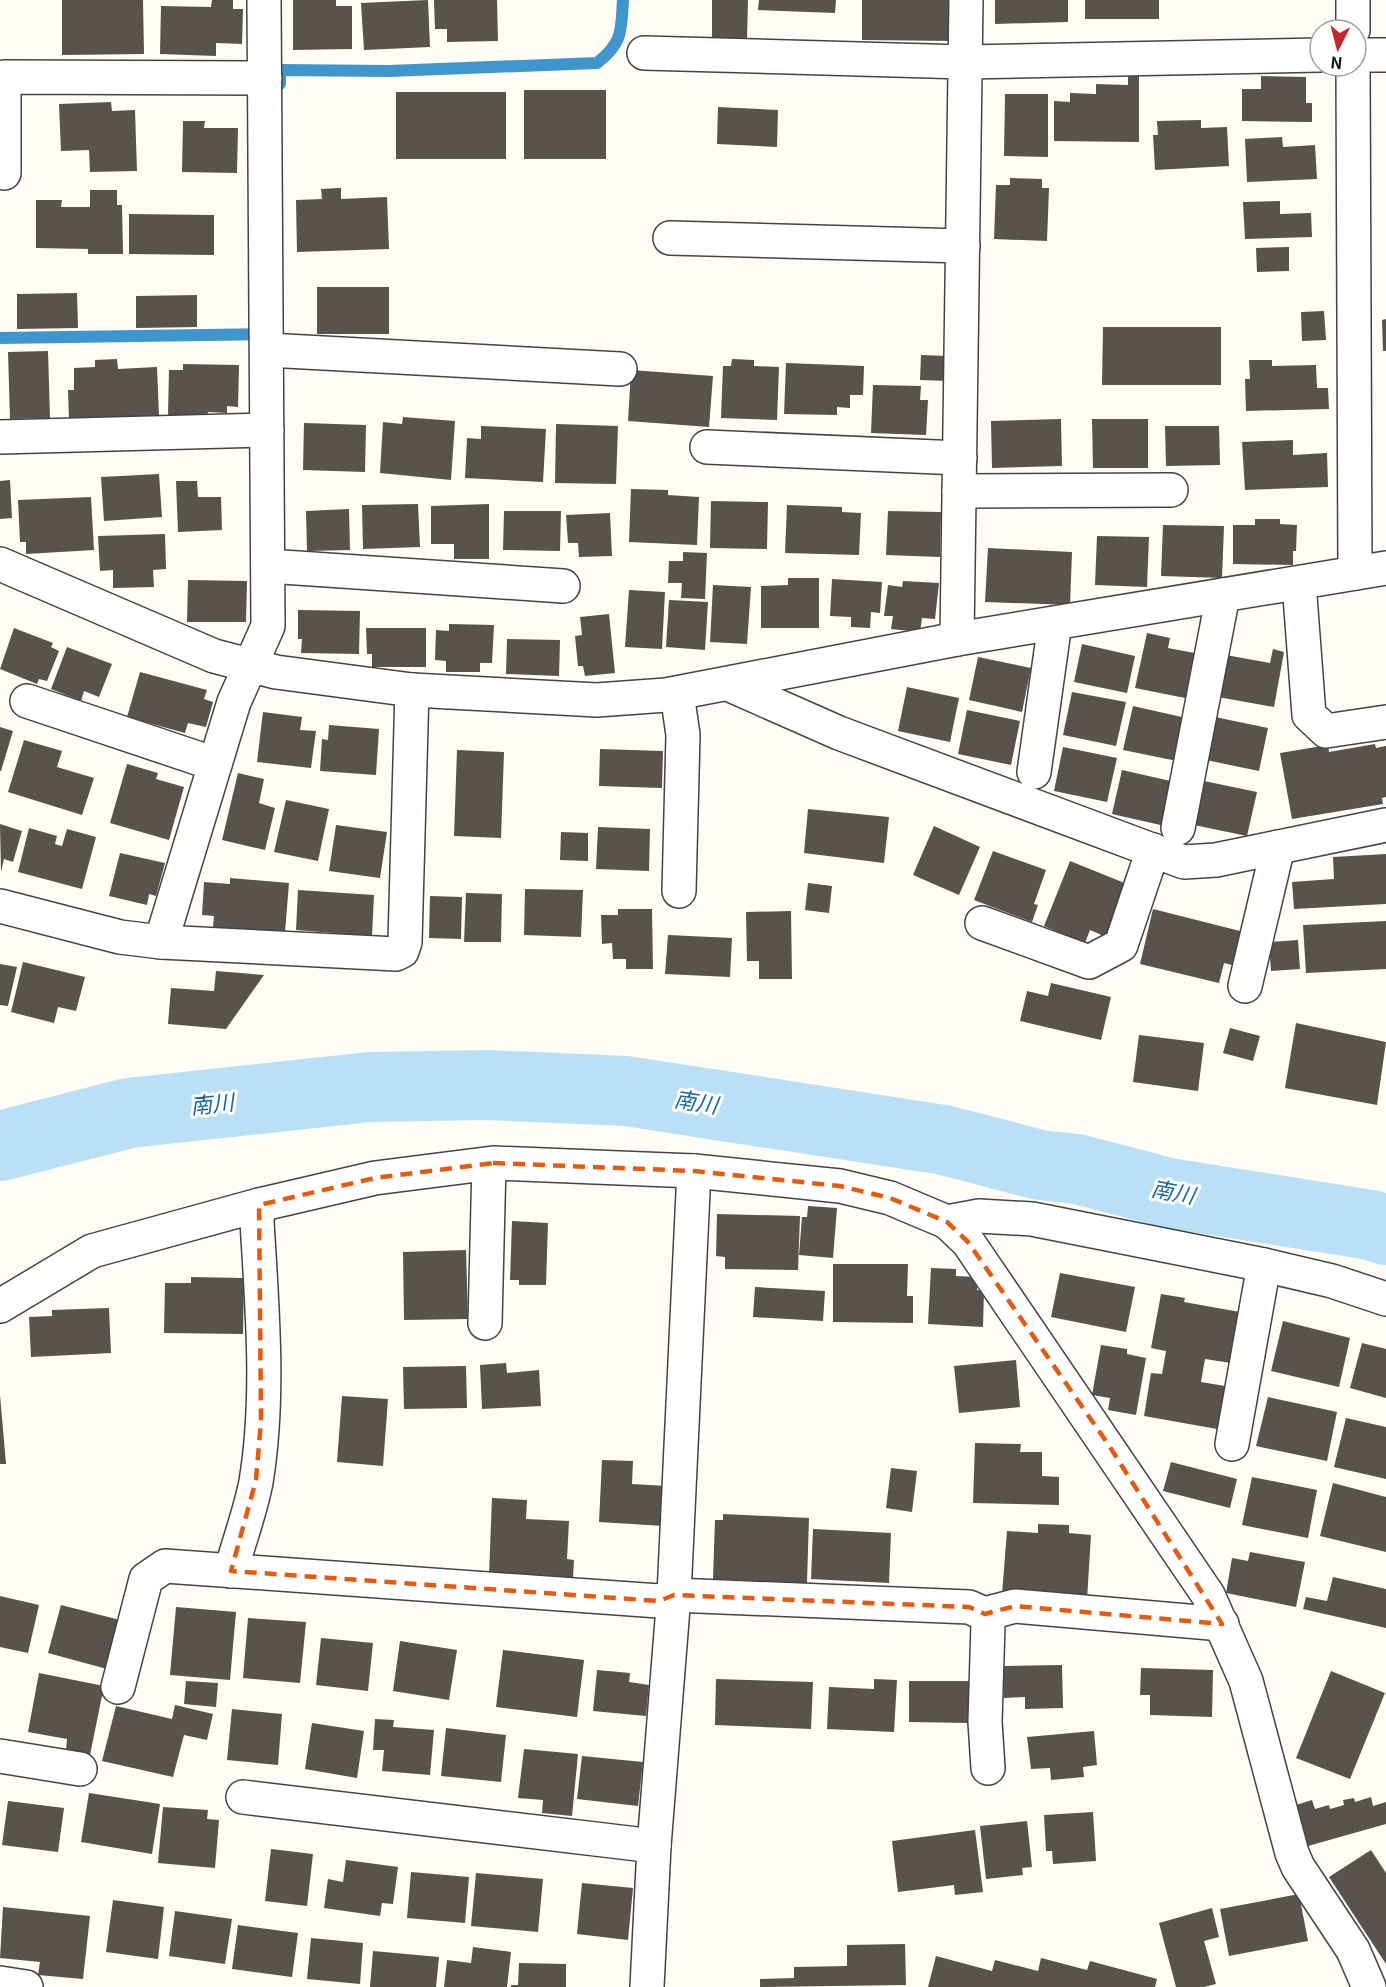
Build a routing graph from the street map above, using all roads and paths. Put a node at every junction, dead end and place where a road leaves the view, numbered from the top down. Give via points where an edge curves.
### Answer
1 (264, 0) edge
2 (966, 0) edge
3 (1353, 0) edge
4 (1353, 18) edge
5 (644, 53) dead end
6 (1308, 55) edge
7 (1368, 55) edge
8 (1386, 55) edge
9 (965, 62) junction
10 (265, 78) junction
11 (1353, 78) edge
12 (4, 173) dead end
13 (670, 238) dead end
14 (963, 246) junction
15 (267, 350) junction
16 (620, 369) dead end
17 (267, 430) junction
18 (0, 437) edge
19 (707, 447) dead end
20 (960, 458) junction
21 (1171, 490) dead end
22 (959, 491) junction
23 (0, 564) edge
24 (268, 566) junction
25 (1371, 571) edge
26 (1299, 583) junction
27 (563, 586) dead end
28 (1223, 595) junction
29 (1055, 623) junction
30 (957, 639) junction
31 (252, 665) junction
32 (728, 684) junction
33 (412, 690) junction
34 (677, 693) junction
35 (27, 701) dead end
36 (1386, 722) edge
37 (215, 764) junction
38 (1034, 772) dead end
39 (1386, 825) edge
40 (1178, 828) dead end
41 (1278, 847) junction
42 (1153, 850) junction
43 (679, 891) dead end
44 (0, 906) edge
45 (982, 923) dead end
46 (161, 942) junction
47 (1245, 986) dead end
48 (489, 1164) junction
49 (694, 1171) junction
50 (259, 1205) junction
51 (947, 1222) junction
52 (1264, 1264) junction
53 (1386, 1299) edge
54 (0, 1306) edge
55 (485, 1323) dead end
56 (1232, 1444) dead end
57 (231, 1571) junction
58 (674, 1595) junction
59 (985, 1614) junction
60 (1222, 1624) junction
61 (118, 1687) dead end
62 (0, 1756) edge
63 (988, 1768) dead end
64 (80, 1769) dead end
65 (243, 1797) dead end
66 (654, 1846) junction
67 (0, 1983) edge
68 (26, 1987) edge
69 (647, 1987) edge
70 (1369, 1987) edge

1 - 10 street
2 - 9 street
3 - 4 street
5 - 9 street
6 - 9 street
7 - 8 street
9 - 14 street
10 - 12 street via 4,76
10 - 15 street
11 - 25 street
13 - 14 street
14 - 20 street
15 - 16 street
15 - 17 street
17 - 18 street
17 - 24 street
19 - 20 street
20 - 22 street
21 - 22 street
22 - 30 street
23 - 31 street via 214,656
24 - 27 street
24 - 31 street via 268,626
25 - 26 street
26 - 28 street
26 - 36 street via 1309,715 1326,731
28 - 29 street
28 - 40 street
29 - 30 street
29 - 38 street
30 - 32 street
31 - 33 street via 302,677
31 - 37 street via 234,702
32 - 34 street
32 - 42 street via 839,733
33 - 34 street via 571,700
33 - 46 street via 402,951 389,955
34 - 43 street via 683,735
35 - 37 street
37 - 46 street
39 - 41 street
41 - 42 street via 1216,860 1184,862
41 - 47 street
42 - 45 street via 1121,945 1089,962
44 - 46 street via 120,937
48 - 49 street
48 - 50 street via 375,1178
48 - 55 street
49 - 51 street via 867,1191
49 - 58 street
50 - 54 street via 92,1251
50 - 57 street via 264,1341 261,1421 256,1480
51 - 52 street via 979,1216 1032,1219
51 - 60 street via 968,1242 1071,1390 1208,1595
52 - 53 street
52 - 56 street
57 - 58 street via 659,1601
57 - 61 street via 165,1566 146,1580
58 - 59 street via 969,1607
58 - 66 street
59 - 60 street via 1015,1606
59 - 63 street via 989,1634 985,1722
60 - 70 street via 1249,1690 1292,1853 1353,1950
62 - 64 street
65 - 66 street
66 - 69 street
67 - 68 street

